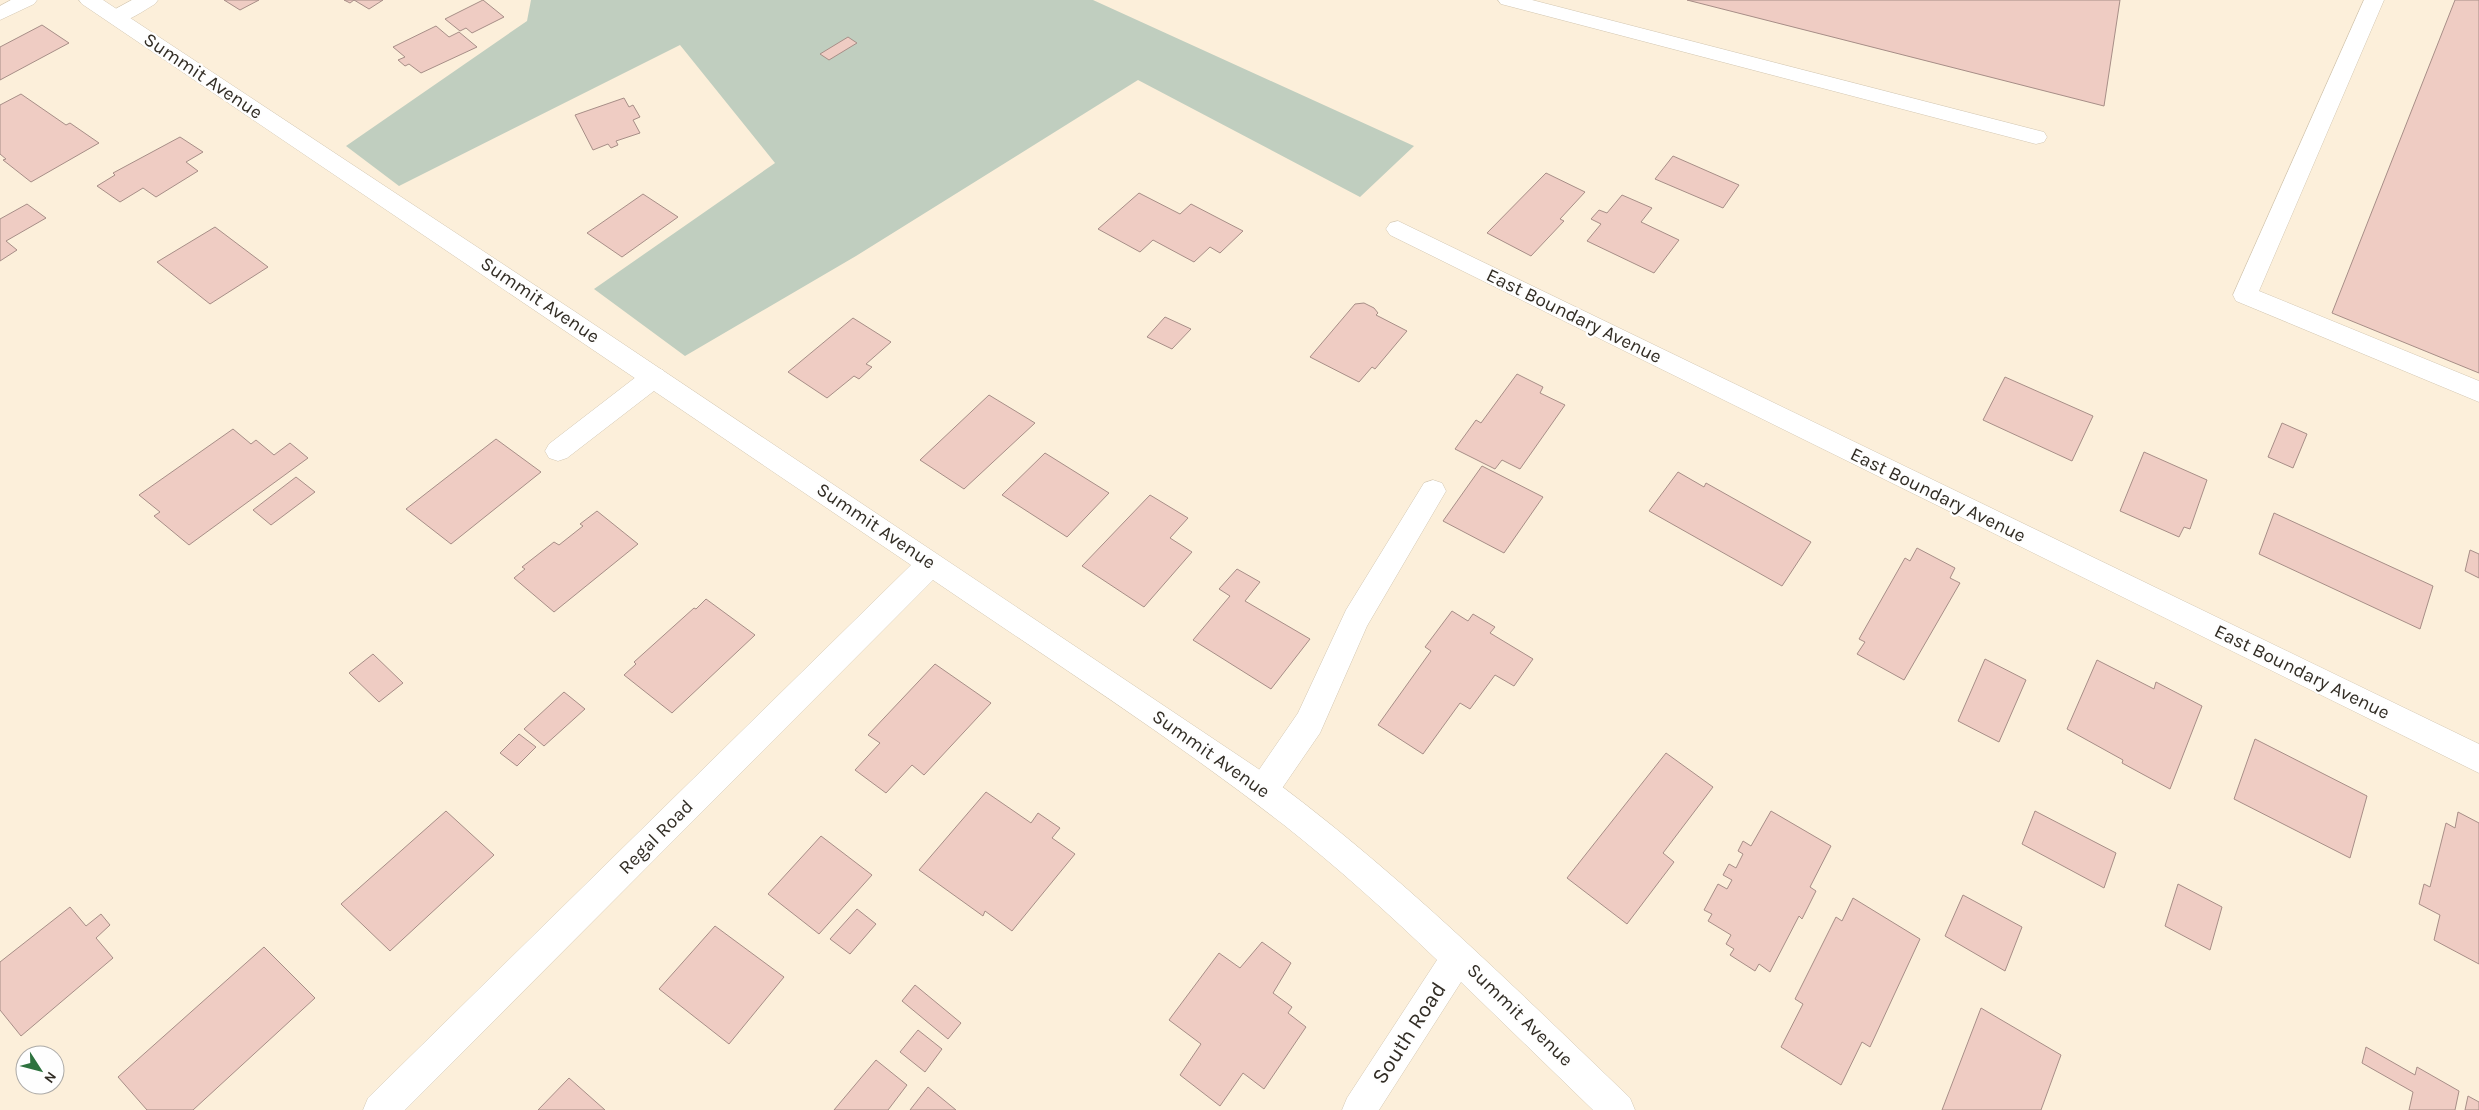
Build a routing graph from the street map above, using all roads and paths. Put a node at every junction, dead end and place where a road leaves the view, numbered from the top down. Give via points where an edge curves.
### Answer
1 (27, 0) edge
2 (89, 0) edge
3 (148, 0) edge
4 (1508, 0) edge
5 (2374, 0) edge
6 (0, 14) edge
7 (115, 17) junction
8 (2036, 137) dead end
9 (1398, 229) dead end
10 (654, 377) junction
11 (2479, 392) edge
12 (558, 451) dead end
13 (1432, 491) dead end
14 (931, 564) junction
15 (2479, 759) edge
16 (1263, 790) junction
17 (1459, 956) junction
18 (380, 1110) edge
19 (1359, 1110) edge
20 (1618, 1110) edge

1 - 6 street
2 - 7 street, Summit Avenue
3 - 7 street
4 - 8 street
5 - 11 street via 2245,295
7 - 10 street, Summit Avenue
9 - 15 street, East Boundary Avenue
10 - 12 street
10 - 14 street, Summit Avenue
13 - 16 street via 1356,619 1308,723
14 - 16 street, Summit Avenue
14 - 18 street, Regal Road
16 - 17 street, Summit Avenue via 1328,841
17 - 19 street, South Road
17 - 20 street, Summit Avenue

